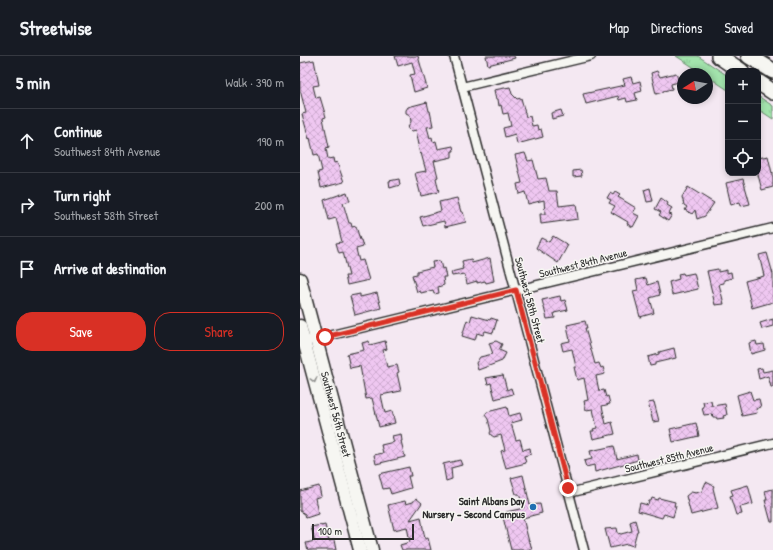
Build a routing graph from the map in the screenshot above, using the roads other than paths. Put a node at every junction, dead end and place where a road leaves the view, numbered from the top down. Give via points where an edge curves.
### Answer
1 (454, 56) edge
2 (591, 56) edge
3 (719, 56) edge
4 (749, 56) edge
5 (737, 68) edge
6 (773, 71) edge
7 (761, 84) edge
8 (462, 87) junction
9 (773, 92) edge
10 (773, 228) edge
11 (300, 278) edge
12 (516, 290) junction
13 (300, 326) edge
14 (316, 339) junction
15 (304, 342) junction
16 (773, 443) edge
17 (569, 493) junction
18 (354, 508) junction
19 (360, 550) edge
20 (372, 550) edge
21 (584, 550) edge

1 - 8 street, Southwest 58th Street
2 - 8 street
3 - 5 highway
4 - 6 highway
7 - 9 highway
8 - 12 street, Southwest 58th Street
10 - 12 street, Southwest 84th Avenue
11 - 14 main road, Southwest 56th Street
12 - 14 street, Southwest 84th Avenue
12 - 17 street, Southwest 58th Street
13 - 15 main road, Southwest 56th Street
14 - 15 street, Southwest 84th Avenue
14 - 18 main road, Southwest 56th Street
15 -> 18 main road, Southwest 56th Street
16 - 17 street, Southwest 85th Avenue
17 - 21 street, Southwest 58th Street
18 - 19 main road, Southwest 56th Street
18 - 20 main road, Southwest 56th Street

